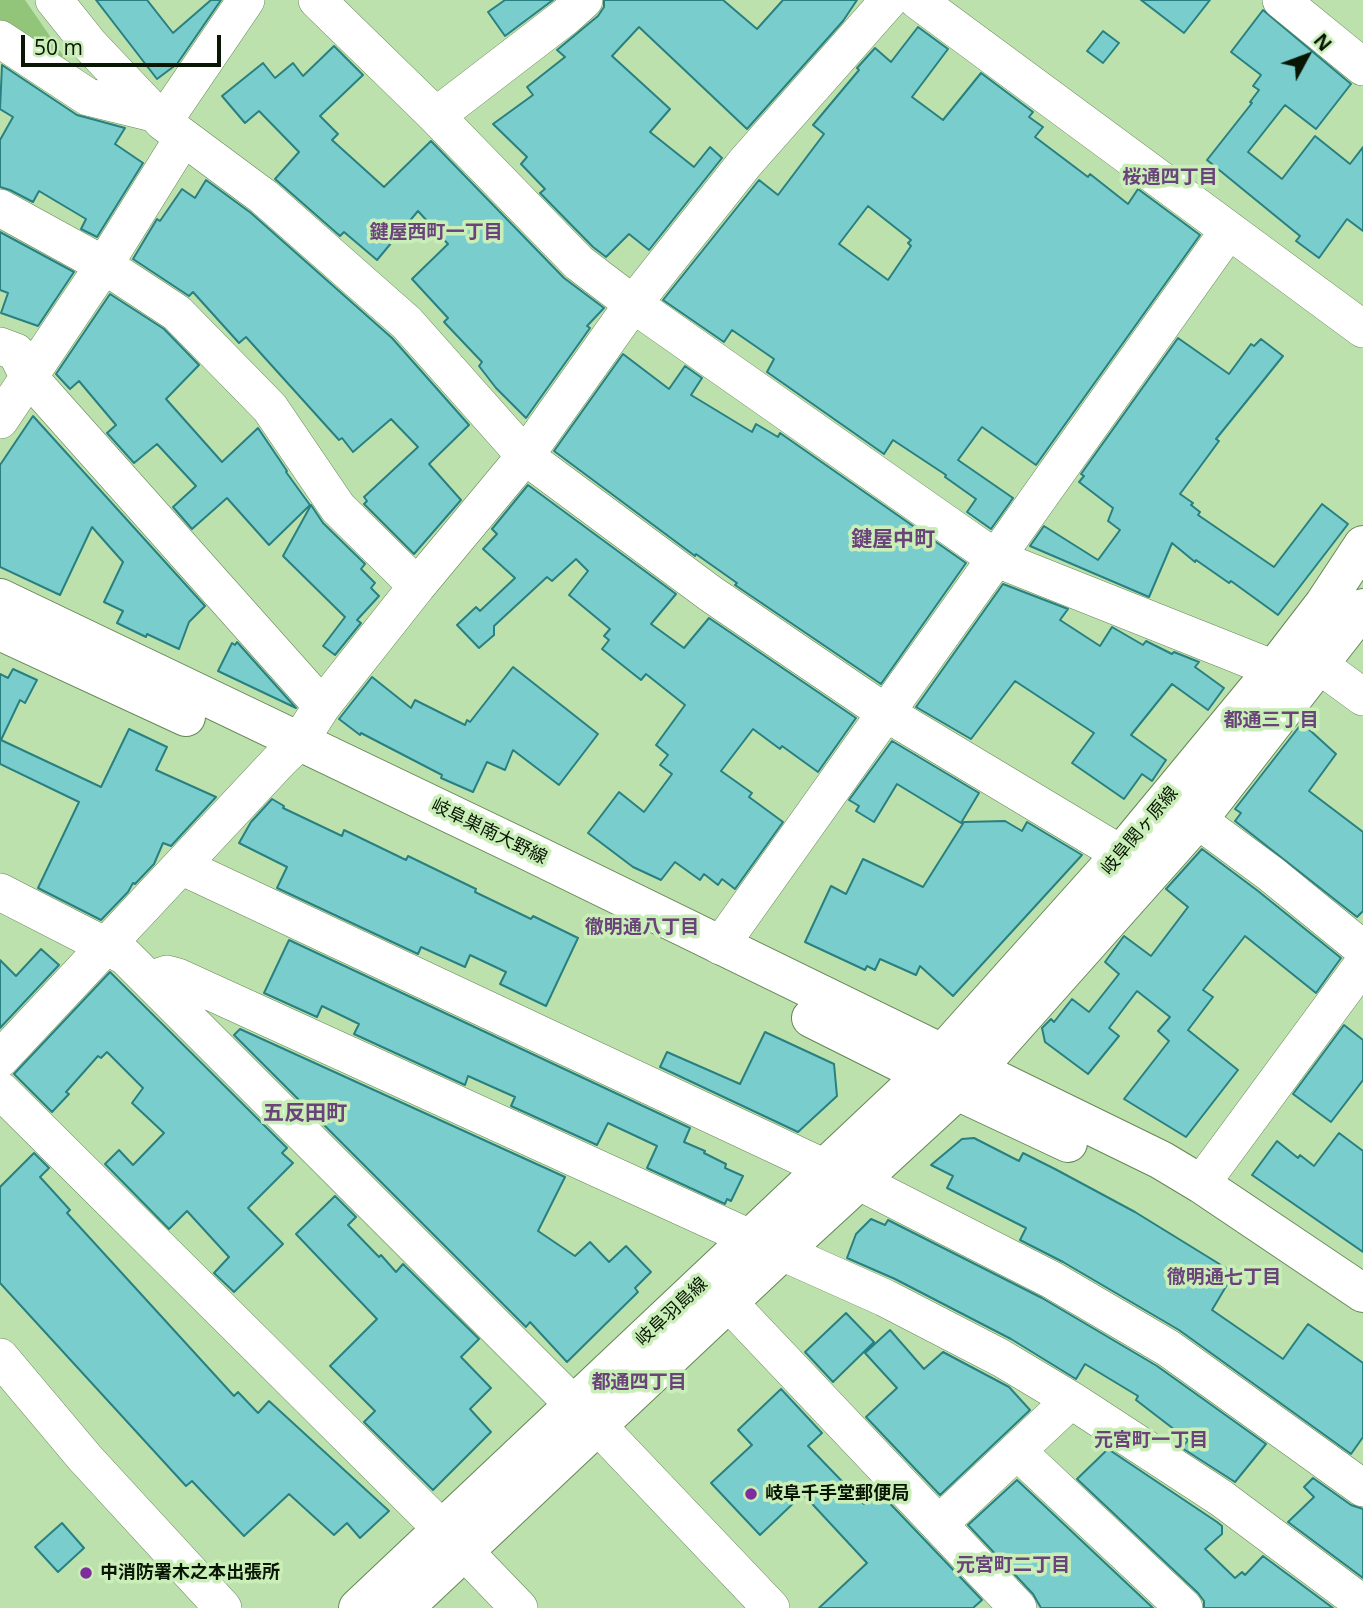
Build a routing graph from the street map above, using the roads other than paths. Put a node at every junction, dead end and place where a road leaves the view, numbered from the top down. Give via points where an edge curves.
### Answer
1 (54, 0) edge
2 (246, 0) edge
3 (317, 0) edge
4 (584, 0) edge
5 (889, 0) edge
6 (917, 0) edge
7 (1281, 0) edge
8 (0, 39) edge
9 (1363, 67) edge
10 (436, 116) junction
11 (166, 124) junction
12 (0, 208) edge
13 (1229, 229) junction
14 (104, 265) junction
15 (633, 304) junction
16 (1363, 329) edge
17 (0, 346) edge
18 (28, 376) junction
19 (0, 420) edge
20 (524, 456) junction
21 (1363, 545) edge
22 (995, 558) junction
23 (417, 586) junction
24 (0, 598) edge
25 (1363, 608) edge
26 (0, 631) edge
27 (1318, 664) junction
28 (1274, 669) junction
29 (1363, 697) edge
30 (322, 706) junction
31 (886, 713) junction
32 (290, 751) junction
33 (1198, 820) junction
34 (1122, 854) junction
35 (181, 866) junction
36 (0, 892) edge
37 (106, 946) junction
38 (720, 946) junction
39 (1363, 949) edge
40 (1363, 964) edge
41 (149, 981) junction
42 (0, 1059) edge
43 (950, 1072) junction
44 (0, 1090) edge
45 (841, 1175) junction
46 (1201, 1184) junction
47 (766, 1245) junction
48 (1361, 1293) edge
49 (729, 1303) junction
50 (0, 1357) edge
51 (1071, 1400) junction
52 (586, 1415) junction
53 (1017, 1451) junction
54 (1363, 1489) edge
55 (939, 1524) junction
56 (453, 1540) junction
57 (1363, 1606) edge
58 (223, 1608) edge
59 (358, 1608) edge
60 (404, 1608) edge
61 (519, 1608) edge
62 (771, 1608) edge
63 (1018, 1608) edge
64 (1184, 1608) edge

1 - 11 street
2 - 11 street
3 - 10 street
4 - 10 street
5 - 15 street via 745,163
6 - 13 street
7 - 9 street
8 - 11 street via 88,97
10 - 15 street via 579,263
11 - 14 street
11 - 20 street via 264,197 407,323
12 - 14 street
13 - 16 street
13 - 22 street
14 - 18 street
14 - 23 street via 177,313 270,408 338,508
15 - 20 street
15 - 22 street
17 - 18 street via 16,352
18 - 19 street
18 - 30 street
20 - 23 street
20 - 31 street via 711,594
21 - 28 main road, 岐阜関ヶ原線
22 - 28 street
22 - 31 street
23 - 30 street
24 - 32 main road, 岐阜巣南大野線
25 - 27 main road, 岐阜関ヶ原線
26 - 32 main road, 岐阜巣南大野線
27 - 29 street
27 - 33 main road, 岐阜関ヶ原線
28 - 34 main road, 岐阜関ヶ原線
30 - 32 street
31 - 34 street
31 - 38 street
32 - 35 street
32 - 38 main road, 岐阜巣南大野線
32 - 43 main road, 岐阜巣南大野線 via 716,970
33 - 39 street
33 - 43 main road, 岐阜関ヶ原線
34 - 43 main road, 岐阜関ヶ原線
35 - 37 street
35 - 45 street
36 - 37 street
37 - 41 street via 125,956
37 - 42 street
38 - 43 main road, 岐阜巣南大野線
40 - 46 street
41 - 47 street via 167,974 178,976
41 - 52 street
43 - 45 main road, 岐阜羽島線
43 - 46 main road via 1161,1160
43 - 48 main road via 1236,1232
44 - 56 street
45 - 47 main road, 岐阜羽島線
45 - 54 street via 1052,1280 1167,1348
46 - 48 main road
47 - 49 main road, 岐阜羽島線
47 - 51 street via 885,1298
47 - 52 main road, 岐阜羽島線
49 - 52 main road, 岐阜羽島線
49 - 55 street
50 - 58 street via 85,1458
51 - 53 street
51 - 57 street via 1221,1498
52 - 56 main road, 岐阜羽島線
52 - 62 street
53 - 55 street
53 - 64 street
55 - 63 street
56 - 59 main road, 岐阜羽島線
56 - 60 main road, 岐阜羽島線
56 - 61 street

